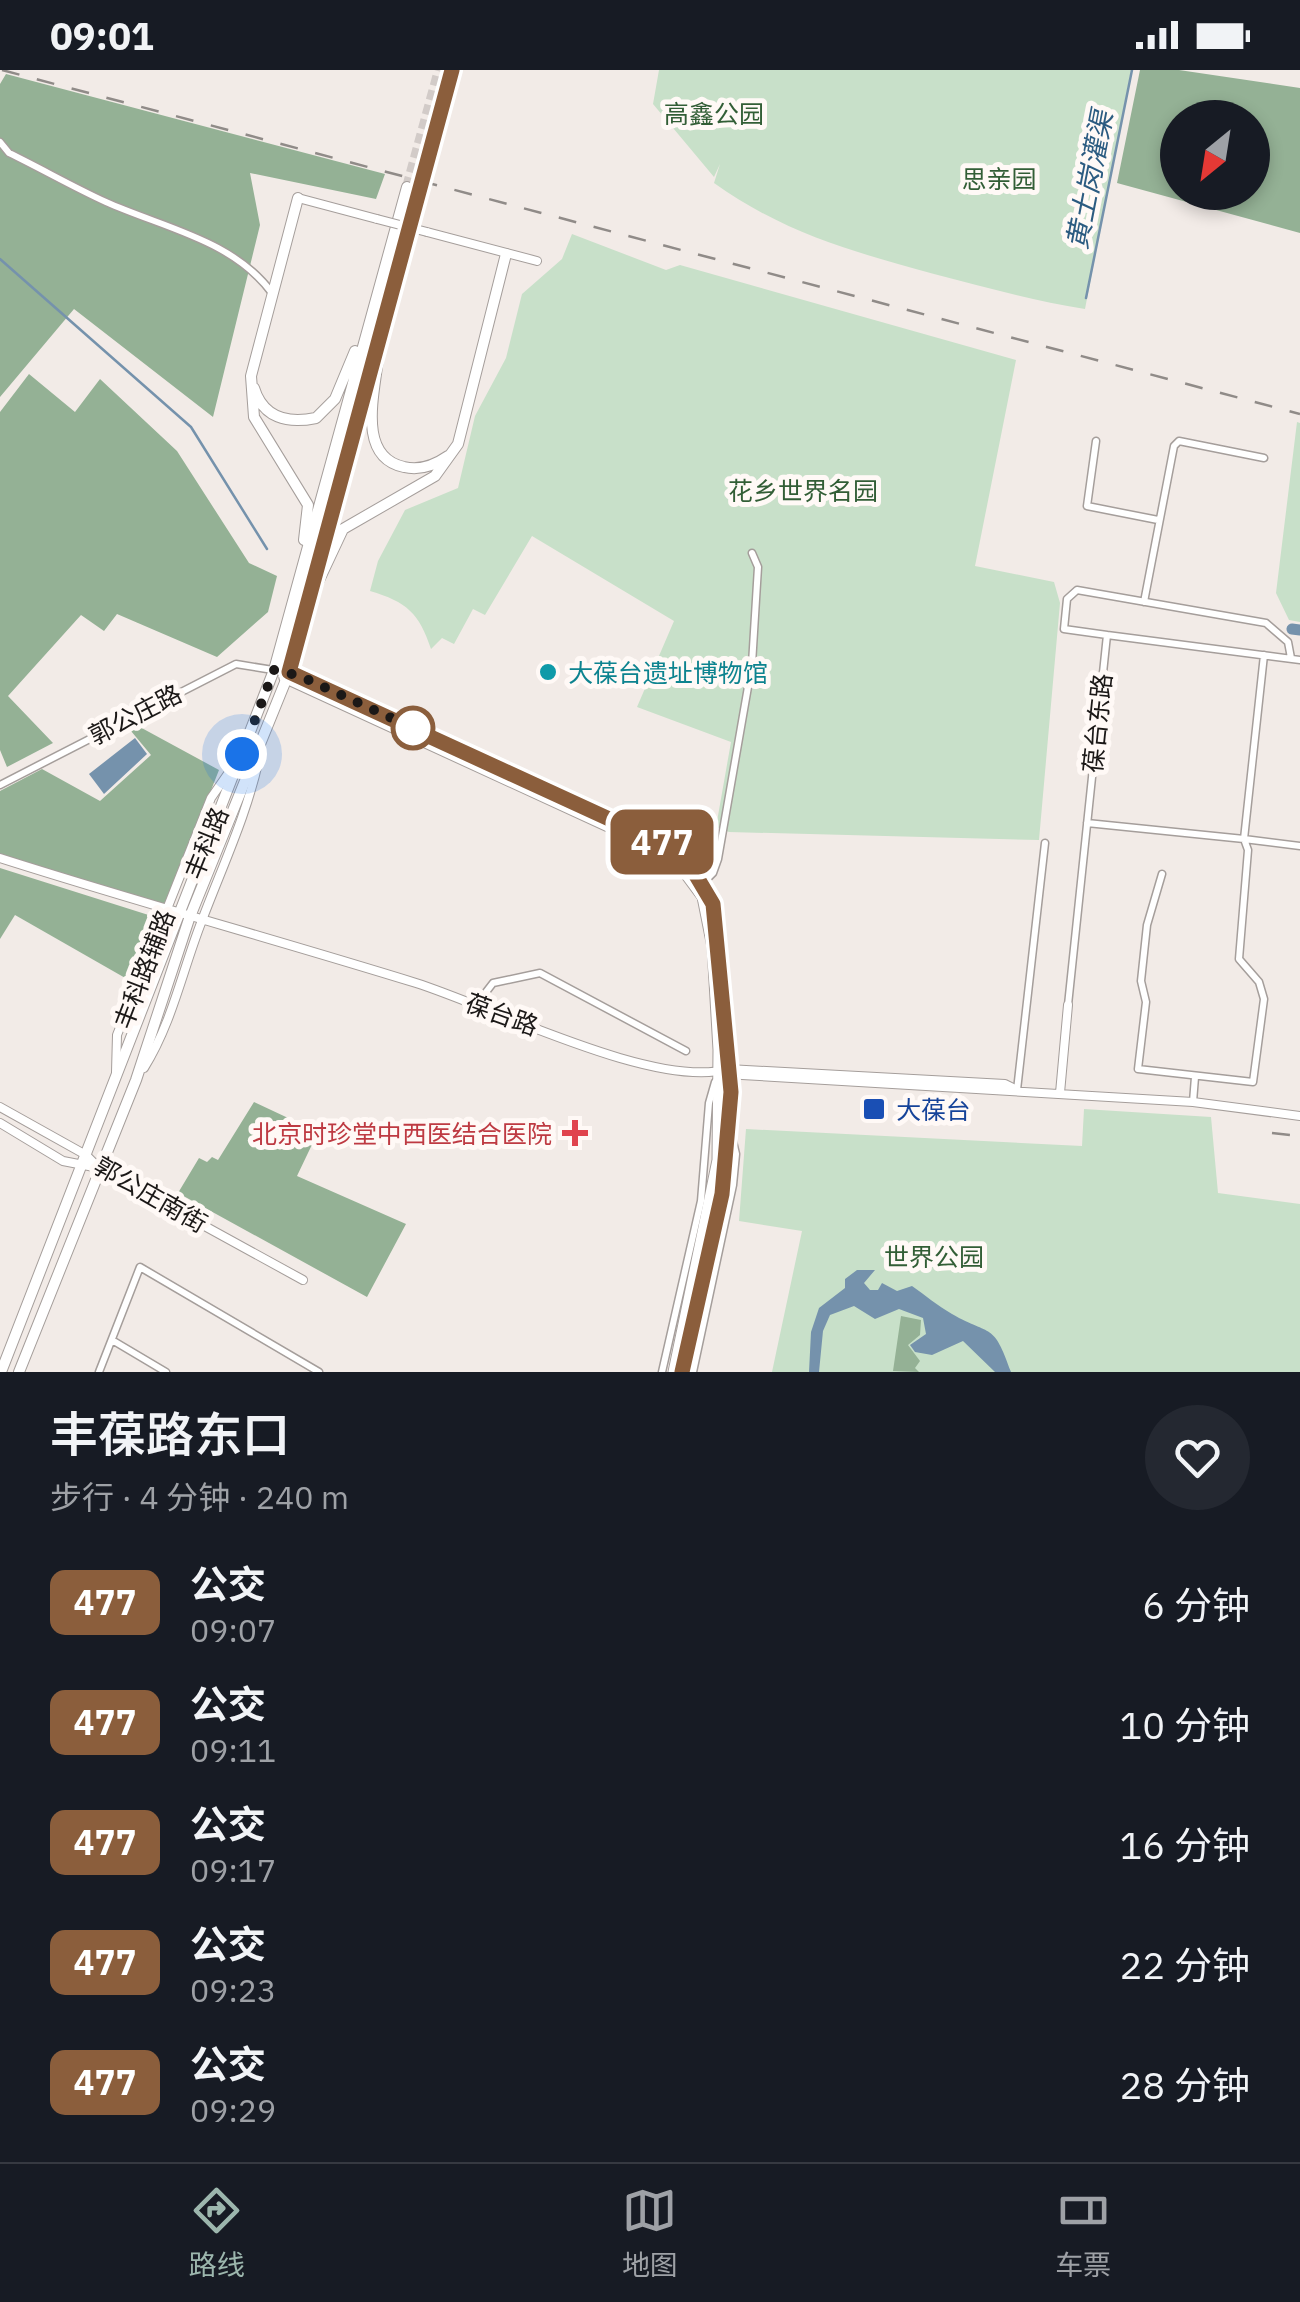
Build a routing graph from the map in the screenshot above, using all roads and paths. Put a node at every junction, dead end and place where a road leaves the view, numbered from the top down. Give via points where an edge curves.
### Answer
1 (0, 142) edge
2 (407, 187) tunnel mouth
3 (420, 190) tunnel mouth
4 (298, 198) joint
5 (506, 254) junction
6 (536, 262) dead end
7 (272, 293) junction
8 (369, 323) junction
9 (381, 329) junction
10 (251, 376) junction
11 (1096, 441) dead end
12 (458, 444) junction
13 (1264, 458) dead end
14 (1158, 520) junction
15 (752, 554) dead end
16 (301, 570) junction
17 (1144, 602) junction
18 (306, 604) junction
19 (1107, 635) junction
20 (1264, 654) junction
21 (1295, 659) edge
22 (274, 670) junction
23 (287, 676) junction
24 (0, 785) edge
25 (1086, 823) junction
26 (1244, 839) junction
27 (1045, 843) dead end
28 (1300, 846) edge
29 (0, 858) edge
30 (1162, 874) dead end
31 (701, 886) junction
32 (184, 917) junction
33 (476, 1005) junction
34 (1068, 1005) joint
35 (686, 1051) dead end
36 (725, 1071) junction
37 (1195, 1077) junction
38 (1018, 1090) junction
39 (1060, 1093) junction
40 (1194, 1102) junction
41 (0, 1107) edge
42 (1300, 1116) edge
43 (0, 1123) edge
44 (730, 1133) junction
45 (86, 1155) junction
46 (80, 1168) junction
47 (98, 1168) junction
48 (304, 1280) dead end
49 (112, 1340) junction
50 (2, 1372) edge
51 (20, 1372) edge
52 (99, 1372) edge
53 (166, 1372) edge
54 (318, 1372) edge
55 (662, 1372) edge
56 (673, 1372) edge
57 (682, 1372) edge
58 (692, 1372) edge

1 - 7 street via 9,153 255,270
2 - 8 main road, 丰科路
3 - 9 main road, 丰科路
4 - 5 street, bridge
4 - 7 main road
5 - 6 street
5 - 12 main road
7 - 10 main road
8 - 10 main road via 335,399 316,418 272,415
8 - 16 main road, 丰科路
9 - 12 main road via 372,425 380,453 418,468 446,458
9 - 18 main road, 丰科路
10 - 16 main road via 254,417 308,504
11 - 14 street via 1086,506
12 - 18 main road via 435,476 343,528
13 - 14 street via 1179,441
14 - 17 street
15 - 31 street via 758,567 752,664 718,859
16 - 22 main road, 丰科路
17 - 19 street via 1077,590 1066,600 1064,629
17 - 21 street via 1266,623 1288,642
18 - 23 main road, 丰科路
19 - 20 street
19 - 25 street, 葆台东路
20 - 21 street
20 - 26 street
22 - 23 main road
22 - 24 street, 郭公庄路 via 236,664
22 - 32 main road, 丰科路
23 - 31 main road via 668,846
23 - 32 main road, 丰科路
25 - 26 street
25 - 34 street, 葆台东路
26 - 28 street
26 - 37 street via 1239,959 1264,998 1254,1082
27 - 38 street
29 - 32 street, 葆台路
30 - 37 street via 1147,925 1138,1070
31 - 36 main road
32 - 33 street, 葆台路
32 - 45 main road, 丰科路
32 - 47 main road, 丰科路 via 136,1080
33 - 35 street via 493,983 540,973
33 - 36 street, 葆台路 via 627,1059 692,1073
34 - 39 street
36 - 38 street, 葆台路
36 - 44 main road
36 - 55 street via 709,1103 704,1183
36 - 56 main road via 713,1184
37 - 40 street
38 - 39 street, 葆台路
39 - 40 street, 葆台路
40 - 42 street, 葆台路
41 - 45 street, 郭公庄南街
43 - 46 street
44 - 57 main road
44 - 58 street via 733,1185
45 - 46 main road, 丰科路
45 - 47 street, 郭公庄南街
46 - 47 street
46 - 50 main road, 丰科路
47 - 48 street, 郭公庄南街
47 - 51 main road, 丰科路
49 - 52 street
49 - 53 street
49 - 54 street via 140,1266

